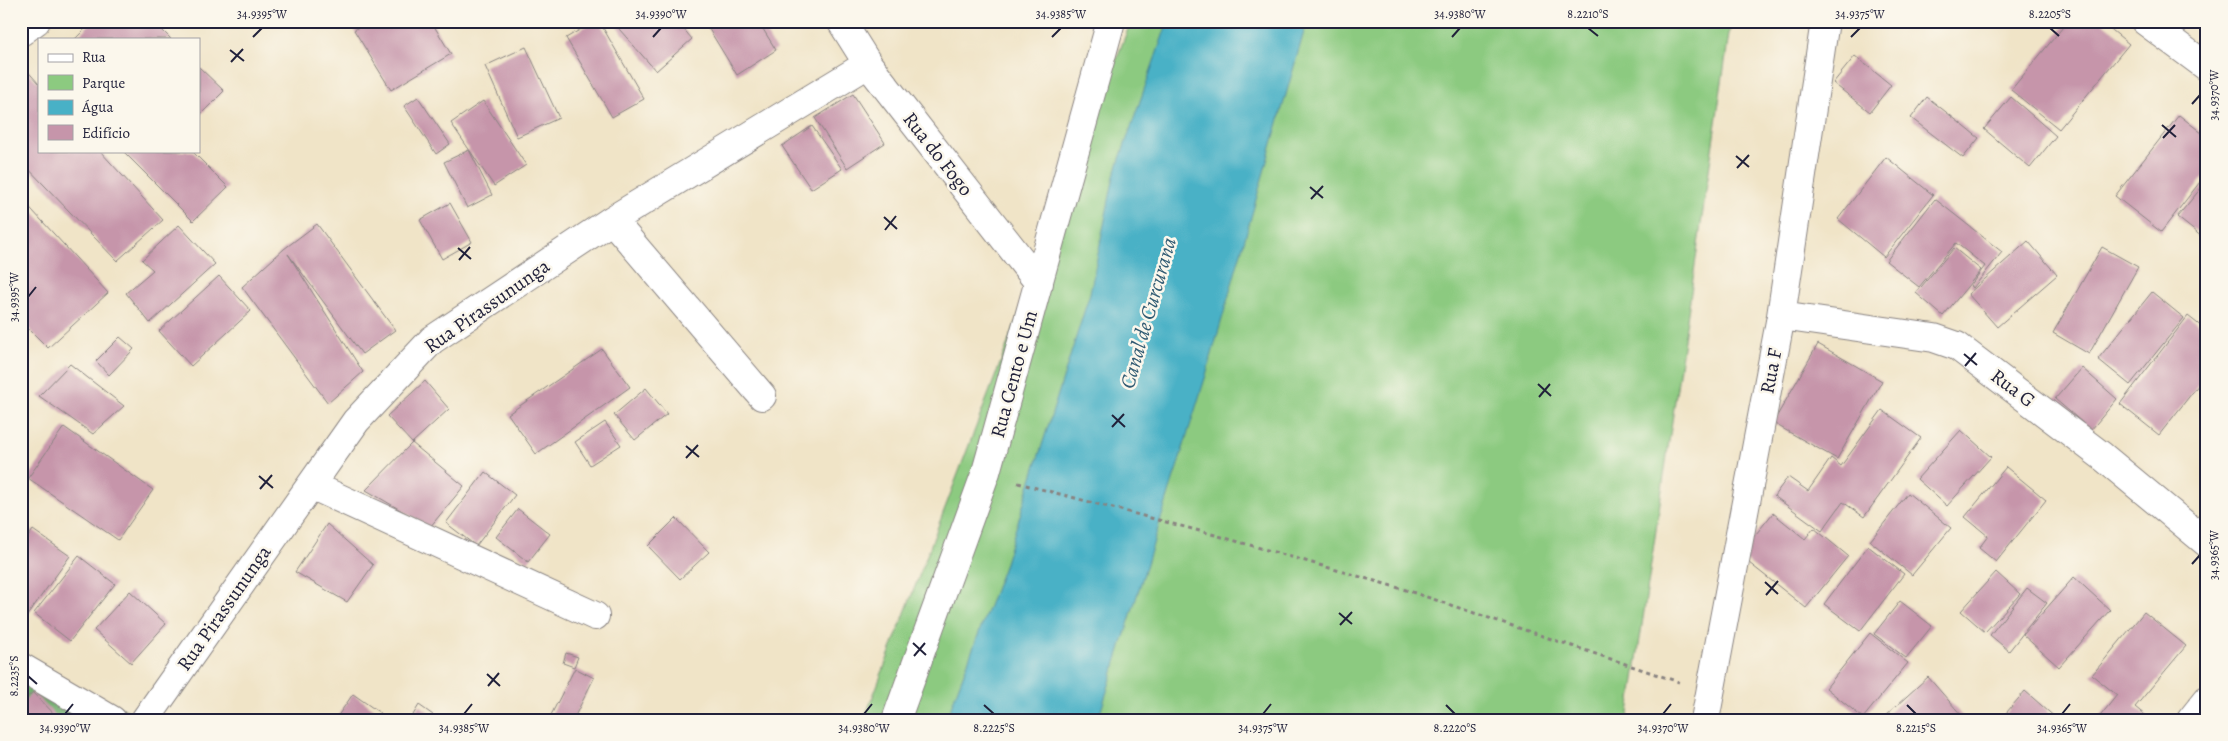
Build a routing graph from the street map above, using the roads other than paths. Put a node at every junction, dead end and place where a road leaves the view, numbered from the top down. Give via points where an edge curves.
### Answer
1 (36, 21) edge
2 (841, 21) edge
3 (1111, 21) edge
4 (1825, 21) edge
5 (2145, 21) edge
6 (21, 32) edge
7 (868, 64) junction
8 (2207, 67) edge
9 (612, 220) junction
10 (1039, 283) junction
11 (1781, 316) junction
12 (762, 396) dead end
13 (311, 485) junction
14 (2207, 544) edge
15 (594, 616) dead end
16 (21, 667) edge
17 (2207, 700) edge
18 (112, 720) edge
19 (145, 720) edge
20 (896, 720) edge
21 (1705, 720) edge
22 (2191, 720) edge

1 - 6 street
2 - 7 street, Rua do Fogo
3 - 10 street, Rua Cento e Um
4 - 11 street, Rua F
5 - 8 street
7 - 9 street, Rua Pirassununga
7 - 10 street, Rua do Fogo
9 - 12 street
9 - 13 street, Rua Pirassununga via 432,340 356,421
10 - 20 street, Rua Cento e Um via 986,472
11 - 14 street, Rua G via 1934,338 1957,346 2102,456
11 - 21 street, Rua F
13 - 15 street
13 - 19 street, Rua Pirassununga
16 - 18 street
17 - 22 street

